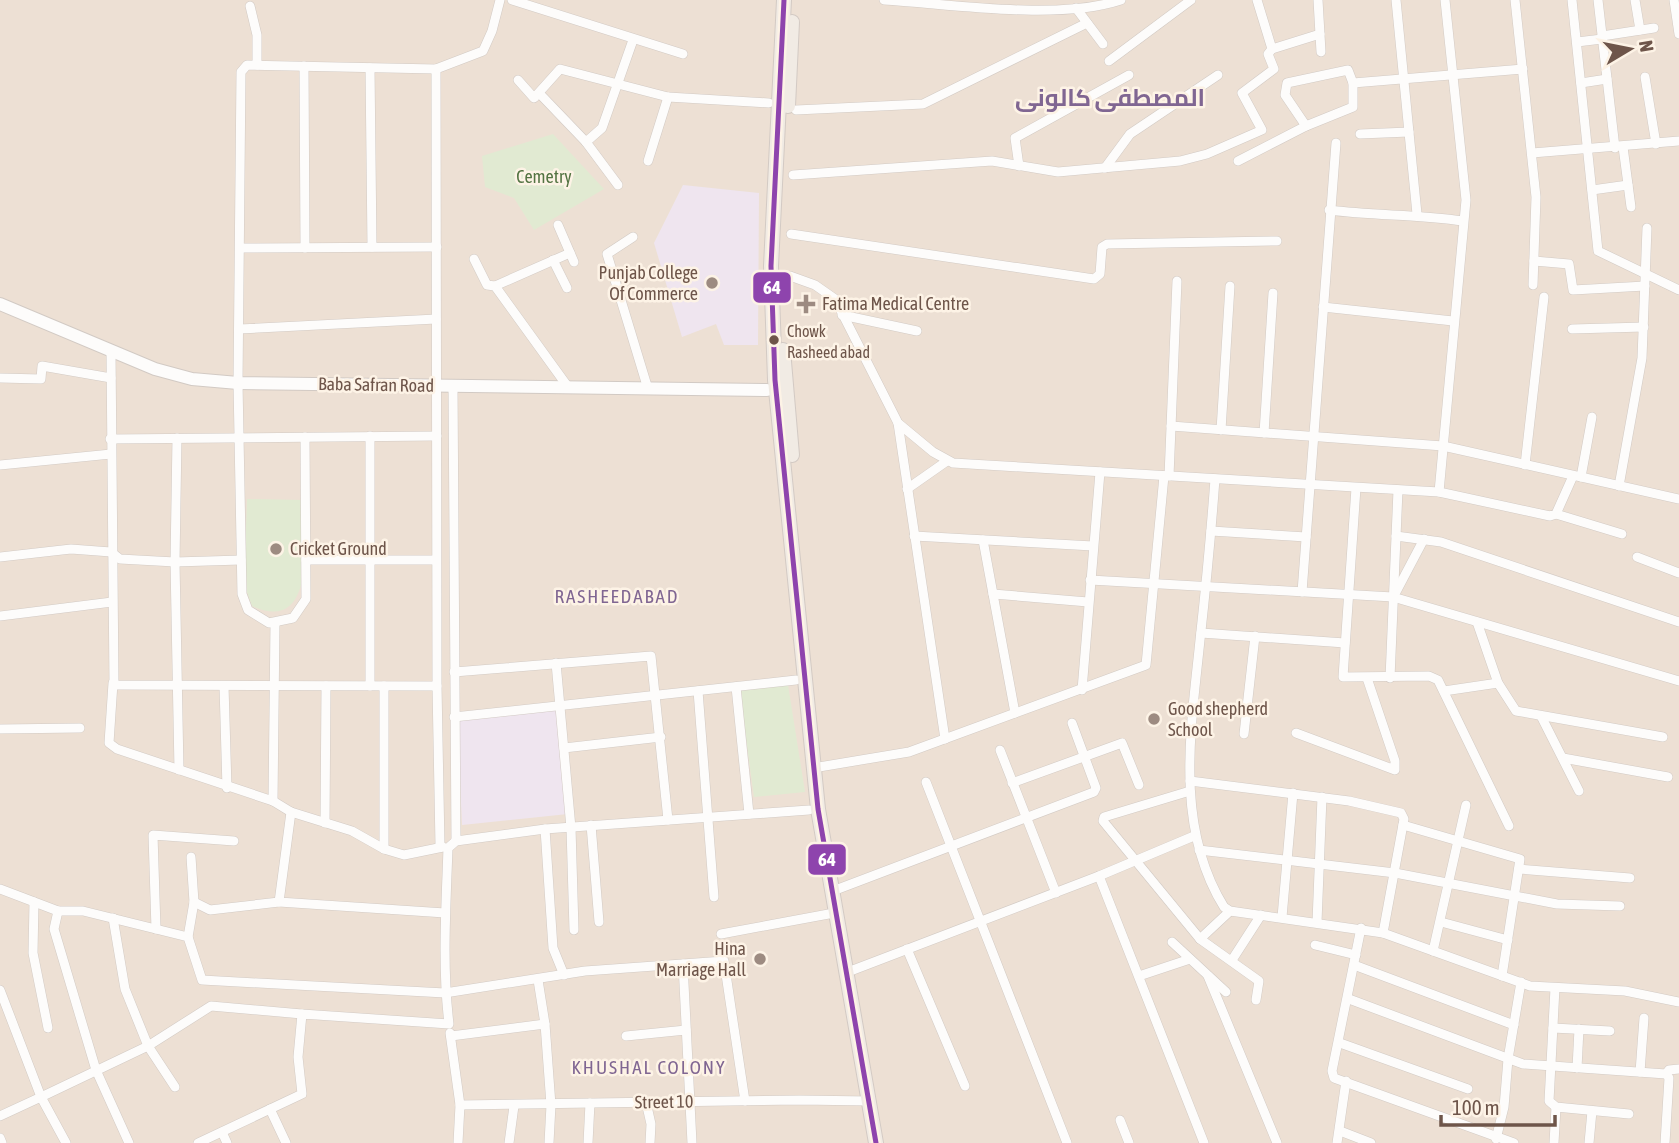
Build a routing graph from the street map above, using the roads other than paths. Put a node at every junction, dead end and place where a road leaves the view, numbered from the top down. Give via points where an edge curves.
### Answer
1 (500, 0) edge
2 (512, 0) edge
3 (784, 0) edge
4 (793, 0) edge
5 (884, 0) edge
6 (1121, 0) edge
7 (1191, 0) edge
8 (1257, 0) edge
9 (1318, 0) edge
10 (1396, 0) edge
11 (1445, 0) edge
12 (1515, 0) edge
13 (1572, 0) edge
14 (1598, 0) edge
15 (1635, 0) edge
16 (1674, 0) edge
17 (250, 6) dead end
18 (1076, 8) junction
19 (1678, 19) edge
20 (1087, 23) junction
21 (1654, 28) dead end
22 (1640, 30) junction
23 (1320, 34) junction
24 (1679, 34) edge
25 (1602, 37) junction
26 (633, 40) junction
27 (1577, 42) junction
28 (1103, 44) dead end
29 (1272, 49) junction
30 (1321, 52) dead end
31 (683, 54) dead end
32 (1109, 61) dead end
33 (257, 65) junction
34 (304, 66) junction
35 (370, 68) junction
36 (436, 69) junction
37 (1523, 69) junction
38 (1129, 75) dead end
39 (1218, 75) dead end
40 (1453, 75) junction
41 (1645, 77) dead end
42 (1404, 79) junction
43 (1607, 79) junction
44 (518, 80) dead end
45 (1353, 83) junction
46 (1581, 83) junction
47 (618, 86) junction
48 (539, 93) junction
49 (668, 97) junction
50 (769, 103) dead end
51 (796, 110) dead end
52 (1306, 126) junction
53 (1409, 132) junction
54 (1360, 134) dead end
55 (1679, 141) edge
56 (586, 142) junction
57 (1336, 143) dead end
58 (1656, 144) junction
59 (1619, 148) junction
60 (1588, 151) junction
61 (1532, 153) junction
62 (648, 161) dead end
63 (1238, 161) dead end
64 (1019, 166) junction
65 (1105, 168) junction
66 (793, 175) dead end
67 (618, 185) dead end
68 (1628, 185) junction
69 (1592, 190) junction
70 (1631, 207) dead end
71 (1329, 210) junction
72 (1417, 214) junction
73 (1463, 221) junction
74 (558, 225) dead end
75 (1647, 228) dead end
76 (791, 234) dead end
77 (633, 237) dead end
78 (1277, 241) dead end
79 (372, 247) junction
80 (437, 247) junction
81 (241, 248) junction
82 (304, 248) junction
83 (474, 259) dead end
84 (553, 260) junction
85 (1534, 261) junction
86 (1646, 275) junction
87 (790, 276) dead end
88 (1177, 281) dead end
89 (1533, 285) dead end
90 (495, 286) junction
91 (1230, 286) dead end
92 (1645, 286) junction
93 (568, 288) dead end
94 (1679, 290) edge
95 (1273, 293) dead end
96 (1544, 297) dead end
97 (0, 304) edge
98 (1323, 307) junction
99 (842, 315) junction
100 (436, 319) junction
101 (1453, 321) junction
102 (1644, 327) junction
103 (239, 329) junction
104 (1572, 329) dead end
105 (917, 331) dead end
106 (111, 352) junction
107 (0, 378) edge
108 (111, 378) junction
109 (238, 383) junction
110 (436, 386) junction
111 (453, 386) junction
112 (568, 387) junction
113 (648, 388) junction
114 (767, 390) dead end
115 (1592, 417) dead end
116 (898, 423) junction
117 (1171, 426) junction
118 (1221, 430) junction
119 (1264, 433) junction
120 (369, 436) junction
121 (437, 436) junction
122 (305, 437) junction
123 (1313, 437) junction
124 (177, 438) junction
125 (240, 438) junction
126 (110, 439) junction
127 (1443, 446) junction
128 (111, 454) junction
129 (947, 461) junction
130 (0, 465) edge
131 (1525, 465) junction
132 (1100, 472) junction
133 (1166, 476) junction
134 (1577, 477) junction
135 (1215, 479) junction
136 (1310, 485) junction
137 (1619, 486) junction
138 (1356, 488) junction
139 (907, 489) junction
140 (1398, 490) junction
141 (1439, 492) junction
142 (1679, 499) edge
143 (1556, 514) junction
144 (1211, 531) junction
145 (1622, 534) dead end
146 (914, 536) junction
147 (1396, 536) junction
148 (1306, 537) junction
149 (1423, 538) junction
150 (983, 540) junction
151 (1093, 546) junction
152 (111, 552) junction
153 (0, 556) edge
154 (1637, 557) dead end
155 (241, 560) junction
156 (306, 560) junction
157 (369, 560) junction
158 (436, 561) junction
159 (174, 562) junction
160 (1679, 573) edge
161 (1090, 580) junction
162 (1154, 583) junction
163 (1206, 587) junction
164 (1301, 592) junction
165 (993, 594) junction
166 (1348, 595) junction
167 (1393, 597) junction
168 (112, 602) junction
169 (1088, 602) junction
170 (0, 616) edge
171 (1476, 622) junction
172 (1679, 622) edge
173 (275, 623) junction
174 (1201, 633) junction
175 (1255, 636) junction
176 (1345, 643) junction
177 (556, 663) junction
178 (454, 672) junction
179 (1367, 677) junction
180 (1390, 678) junction
181 (796, 680) dead end
182 (1679, 681) edge
183 (113, 683) junction
184 (1498, 683) junction
185 (176, 686) junction
186 (224, 686) junction
187 (274, 686) junction
188 (326, 686) junction
189 (370, 686) junction
190 (384, 686) junction
191 (437, 686) junction
192 (736, 687) junction
193 (1082, 690) junction
194 (698, 691) junction
195 (1444, 691) junction
196 (657, 696) junction
197 (560, 706) junction
198 (1014, 713) junction
199 (1541, 716) junction
200 (454, 717) junction
201 (1072, 723) dead end
202 (0, 729) edge
203 (80, 729) dead end
204 (1296, 733) dead end
205 (1244, 734) dead end
206 (661, 737) junction
207 (1663, 737) dead end
208 (945, 739) junction
209 (564, 748) junction
210 (1000, 750) dead end
211 (1084, 756) junction
212 (1563, 758) junction
213 (820, 767) junction
214 (179, 770) junction
215 (1668, 777) dead end
216 (926, 782) dead end
217 (1012, 783) junction
218 (1139, 785) dead end
219 (1190, 786) junction
220 (227, 788) junction
221 (1579, 791) dead end
222 (1293, 793) junction
223 (1322, 797) junction
224 (273, 801) junction
225 (1466, 805) dead end
226 (809, 810) dead end
227 (291, 812) junction
228 (749, 814) junction
229 (708, 817) junction
230 (1026, 818) junction
231 (668, 820) junction
232 (326, 823) junction
233 (591, 825) junction
234 (1403, 825) junction
235 (1509, 826) dead end
236 (571, 828) junction
237 (545, 829) junction
238 (1194, 836) junction
239 (234, 841) dead end
240 (1460, 841) junction
241 (448, 845) junction
242 (951, 846) junction
243 (384, 849) junction
244 (1199, 850) junction
245 (191, 857) dead end
246 (1285, 858) junction
247 (1135, 861) junction
248 (1319, 864) junction
249 (1519, 869) junction
250 (1395, 873) junction
251 (1099, 877) junction
252 (1630, 878) dead end
253 (1450, 884) junction
254 (0, 889) edge
255 (838, 889) junction
256 (1056, 893) junction
257 (1515, 896) junction
258 (714, 897) dead end
259 (34, 902) junction
260 (194, 902) junction
261 (279, 902) junction
262 (1620, 906) dead end
263 (58, 911) junction
264 (1230, 911) junction
265 (445, 912) junction
266 (834, 913) junction
267 (1261, 915) junction
268 (1282, 917) junction
269 (113, 918) junction
270 (599, 922) dead end
271 (981, 922) junction
272 (1317, 922) junction
273 (1441, 922) junction
274 (1361, 928) junction
275 (156, 929) junction
276 (574, 930) dead end
277 (1383, 933) junction
278 (721, 934) dead end
279 (188, 937) junction
280 (1200, 939) junction
281 (1508, 940) junction
282 (1172, 942) dead end
283 (1315, 946) dead end
284 (907, 950) junction
285 (1433, 951) junction
286 (1190, 959) junction
287 (1231, 960) junction
288 (1355, 960) junction
289 (683, 964) junction
290 (853, 970) junction
291 (564, 975) junction
292 (1139, 976) junction
293 (1208, 976) junction
294 (1502, 976) junction
295 (538, 980) junction
296 (1521, 982) junction
297 (1555, 988) junction
298 (0, 990) edge
299 (1226, 992) dead end
300 (445, 993) junction
301 (1349, 999) junction
302 (1256, 1000) dead end
303 (1679, 1002) edge
304 (302, 1014) junction
305 (1644, 1018) dead end
306 (449, 1024) junction
307 (545, 1024) junction
308 (1514, 1025) junction
309 (48, 1028) dead end
310 (1553, 1028) junction
311 (1579, 1029) junction
312 (686, 1030) junction
313 (1610, 1031) dead end
314 (451, 1036) junction
315 (626, 1036) dead end
316 (1340, 1043) junction
317 (148, 1045) junction
318 (1508, 1059) junction
319 (1551, 1066) junction
320 (1577, 1068) junction
321 (1679, 1069) edge
322 (96, 1070) junction
323 (1640, 1072) junction
324 (1666, 1074) junction
325 (1346, 1082) junction
326 (964, 1086) dead end
327 (175, 1087) dead end
328 (1468, 1089) dead end
329 (41, 1097) junction
330 (745, 1101) junction
331 (869, 1101) junction
332 (646, 1102) junction
333 (691, 1102) junction
334 (590, 1103) junction
335 (460, 1105) junction
336 (551, 1105) junction
337 (514, 1106) junction
338 (1556, 1107) junction
339 (270, 1110) junction
340 (1592, 1111) junction
341 (1629, 1114) dead end
342 (0, 1116) edge
343 (1120, 1120) dead end
344 (222, 1132) junction
345 (1340, 1132) junction
346 (1496, 1139) junction
347 (66, 1143) edge
348 (130, 1143) edge
349 (198, 1143) edge
350 (227, 1143) edge
351 (286, 1143) edge
352 (458, 1143) edge
353 (509, 1143) edge
354 (549, 1143) edge
355 (588, 1143) edge
356 (650, 1143) edge
357 (692, 1143) edge
358 (876, 1143) edge
359 (884, 1143) edge
360 (1067, 1143) edge
361 (1129, 1143) edge
362 (1205, 1143) edge
363 (1277, 1143) edge
364 (1337, 1143) edge
365 (1371, 1143) edge
366 (1514, 1143) edge
367 (1554, 1143) edge
368 (1589, 1143) edge
369 (1665, 1143) edge

1 - 36 street via 483,51
2 - 26 street
3 - 266 main road via 771,266 773,346 815,786
4 - 213 main road via 779,272
5 - 18 street
6 - 18 street
7 - 32 street
8 - 29 street
9 - 23 street
10 - 42 street
11 - 40 street
12 - 37 street
13 - 27 street
14 - 25 street
15 - 22 street
16 - 19 street
17 - 33 street via 257,35
18 - 20 street
19 - 24 street
20 - 28 street
20 - 51 street via 923,104
21 - 22 street
22 - 25 street
23 - 29 street
23 - 30 street
25 - 27 street
25 - 43 street
26 - 31 street
26 - 47 street
27 - 46 street
29 - 65 street via 1268,54 1273,70 1242,93 1261,133 1181,161
33 - 34 street
33 - 81 street via 247,65 241,72
34 - 35 street
34 - 82 street
35 - 36 street
35 - 79 street
36 - 80 street
37 - 40 street
37 - 61 street
38 - 64 street via 1015,138
39 - 65 street via 1130,134
40 - 42 street
40 - 73 street via 1466,200
41 - 58 street
42 - 45 street
42 - 53 street
43 - 46 street
43 - 59 street
44 - 48 street via 534,98
45 - 52 street via 1353,107
45 - 52 street via 1348,70 1287,83 1285,95
46 - 60 street
47 - 48 street via 560,69
47 - 49 street
47 - 56 street via 602,128
48 - 56 street
49 - 50 street
49 - 62 street
52 - 63 street
53 - 54 street
53 - 72 street
55 - 58 street
56 - 67 street
57 - 71 street
58 - 59 street
59 - 60 street
59 - 68 street
60 - 61 street
60 - 69 street
61 - 85 street
64 - 65 street via 1058,172
64 - 66 street via 992,161
68 - 69 street
68 - 70 street
69 - 86 street via 1598,251
71 - 72 street
71 - 98 street
72 - 73 street
73 - 101 street
74 - 84 street via 572,257
75 - 86 street
76 - 78 street via 1094,279 1100,274 1101,251 1108,244
77 - 113 street via 607,254
79 - 80 street
79 - 82 street
80 - 100 street
81 - 82 street
81 - 103 street
83 - 90 street via 487,285
84 - 90 street
84 - 93 street
85 - 89 street
85 - 92 street via 1567,263 1573,290
86 - 92 street
86 - 94 street
87 - 99 street via 827,292
88 - 117 street
90 - 112 street
91 - 118 street
92 - 102 street
95 - 119 street
96 - 131 street
97 - 106 main road, Baba Safran Road
98 - 101 street
98 - 123 street
99 - 105 street
99 - 116 street
100 - 103 street
100 - 110 street
101 - 127 street
102 - 104 street
102 - 137 street via 1639,389
103 - 109 street
106 - 108 street
106 - 109 main road, Baba Safran Road via 192,379
107 - 108 street via 41,379 42,366
108 - 126 street
109 - 110 main road, Baba Safran Road
109 - 125 street
110 - 111 main road, Baba Safran Road
110 - 121 street
111 - 112 main road, Baba Safran Road
111 - 178 street
112 - 113 main road, Baba Safran Road
113 - 114 main road, Baba Safran Road
115 - 134 street
116 - 129 street
116 - 139 street
117 - 118 street
117 - 133 street
118 - 119 street
119 - 123 street
120 - 121 street
120 - 122 street
120 - 157 street
121 - 158 street
122 - 125 street
122 - 156 street
123 - 127 street
123 - 136 street
124 - 125 street
124 - 126 street
124 - 159 street
125 - 155 street
126 - 128 street
127 - 131 street
127 - 141 street
128 - 130 street
128 - 152 street
129 - 132 street
129 - 139 street
131 - 134 street
132 - 133 street
132 - 151 street
133 - 135 street
133 - 162 street
134 - 137 street
134 - 143 street
135 - 136 street
135 - 144 street
136 - 138 street
136 - 148 street
137 - 142 street
138 - 140 street
138 - 166 street
139 - 146 street
140 - 141 street
140 - 147 street
141 - 143 street
143 - 145 street
144 - 148 street
144 - 163 street
146 - 150 street
146 - 208 street
147 - 149 street
147 - 167 street
148 - 164 street
149 - 167 street
149 - 172 street
150 - 151 street
150 - 165 street
151 - 161 street
152 - 153 street via 71,549
152 - 159 street via 120,559
152 - 168 street
154 - 160 street
155 - 159 street
155 - 173 street via 244,604 258,619
156 - 157 street
156 - 173 street via 302,608 293,618
157 - 158 street
157 - 189 street
158 - 191 street
159 - 185 street
161 - 162 street
161 - 169 street
162 - 163 street
162 - 193 street via 1146,666
163 - 164 street
163 - 174 street
164 - 166 street
165 - 169 street
165 - 198 street
166 - 167 street
166 - 176 street
167 - 171 street
167 - 180 street
168 - 170 street
168 - 183 street
169 - 193 street
171 - 182 street
171 - 184 street
173 - 187 street
174 - 175 street
174 - 219 street
175 - 176 street
175 - 205 street
176 - 179 street via 1343,677
177 - 178 street
177 - 196 street via 651,656
177 - 197 street
178 - 200 street
179 - 180 street
179 - 204 street via 1395,770
180 - 195 street via 1434,678
181 - 192 street
183 - 185 street via 115,687
183 - 214 street via 109,743
184 - 195 street
184 - 199 street via 1512,709
185 - 186 street
185 - 214 street
186 - 187 street
186 - 220 street
187 - 188 street
187 - 224 street
188 - 189 street
188 - 232 street
189 - 190 street
190 - 191 street
190 - 243 street
191 - 241 street
192 - 194 street
192 - 228 street
193 - 198 street
194 - 196 street
194 - 229 street
195 - 235 street
196 - 197 street
196 - 206 street
197 - 200 street
197 - 209 street
198 - 208 street
199 - 207 street
199 - 212 street
200 - 241 street
201 - 211 street
202 - 203 street
206 - 209 street
206 - 231 street
208 - 213 street via 909,752
209 - 236 street
210 - 217 street
211 - 217 street
211 - 218 street via 1123,743
211 - 230 street via 1096,791
212 - 215 street
212 - 221 street
213 - 255 main road
214 - 220 street
216 - 242 street
217 - 230 street
219 - 222 street
219 - 238 street
219 - 247 street via 1103,818
220 - 224 street
222 - 223 street
222 - 246 street
223 - 234 street via 1397,811 1403,815
223 - 248 street
224 - 227 street
225 - 240 street
226 - 228 street
227 - 232 street
227 - 261 street
228 - 229 street
229 - 231 street
229 - 258 street
230 - 242 street
230 - 256 street
231 - 233 street
232 - 243 street
233 - 236 street
233 - 270 street
234 - 240 street
234 - 250 street
236 - 237 street
236 - 276 street
237 - 241 street
237 - 291 street via 553,948
238 - 244 street
238 - 247 street
239 - 275 street via 153,835
240 - 249 street via 1518,857
240 - 253 street
241 - 243 street via 404,855
241 - 265 street
242 - 255 street
242 - 271 street
244 - 246 street
244 - 264 street via 1220,900
245 - 260 street
246 - 248 street
246 - 268 street
247 - 251 street
247 - 280 street
248 - 250 street
248 - 272 street
249 - 252 street
249 - 257 street
250 - 253 street
250 - 277 street
251 - 256 street
251 - 292 street
253 - 257 street
253 - 273 street
254 - 259 street
255 - 290 main road
256 - 271 street
257 - 262 street via 1557,904
257 - 281 street
259 - 263 street
259 - 309 street via 33,953
260 - 261 street via 210,910
260 - 279 street
261 - 265 street
263 - 269 street
263 - 322 street via 54,929
264 - 267 street
264 - 280 street
265 - 300 street
266 - 278 street
266 - 331 main road
267 - 268 street
267 - 287 street
268 - 272 street
269 - 275 street
269 - 317 street via 125,989
271 - 284 street
271 - 360 street
272 - 274 street
273 - 281 street
273 - 285 street
274 - 277 street
274 - 288 street
275 - 279 street
277 - 285 street
279 - 300 street via 202,981
280 - 287 street
281 - 294 street
282 - 286 street
283 - 288 street
284 - 290 street
284 - 326 street
285 - 294 street
286 - 292 street
286 - 293 street
287 - 302 street via 1259,981
288 - 301 street
288 - 308 street
289 - 291 street
289 - 312 street
289 - 330 street via 724,961
290 - 359 main road
291 - 295 street
292 - 362 street
293 - 299 street
293 - 363 street
294 - 296 street
295 - 300 street
295 - 307 street
296 - 297 street
296 - 308 street
297 - 303 street via 1625,991
297 - 310 street
298 - 329 street
300 - 306 street
301 - 316 street
301 - 318 street
304 - 306 street
304 - 317 street via 211,1006
304 - 339 street via 298,1057 303,1092
305 - 323 street
306 - 314 street
307 - 314 street
307 - 336 street
308 - 318 street
310 - 311 street
310 - 319 street
311 - 313 street
311 - 320 street
312 - 315 street
312 - 333 street
314 - 335 street
316 - 325 street via 1333,1075
316 - 328 street
317 - 322 street
317 - 327 street
318 - 319 street
318 - 346 street
319 - 320 street
319 - 338 street via 1548,1093
320 - 323 street
321 - 324 street
322 - 329 street
322 - 348 street
323 - 324 street
324 - 369 street
325 - 345 street
325 - 346 street
329 - 342 street
329 - 347 street
330 - 331 street, Street 10
330 - 333 street, Street 10
331 - 358 main road
332 - 333 street, Street 10
332 - 334 street, Street 10
332 - 356 street
333 - 357 street
334 - 336 street, Street 10
334 - 355 street
335 - 337 street, Street 10
335 - 352 street
336 - 337 street, Street 10
336 - 354 street
337 - 353 street
338 - 340 street
338 - 367 street
339 - 344 street
339 - 351 street
340 - 341 street
340 - 368 street
343 - 361 street
344 - 349 street
344 - 350 street
345 - 364 street
345 - 365 street
346 - 366 street

